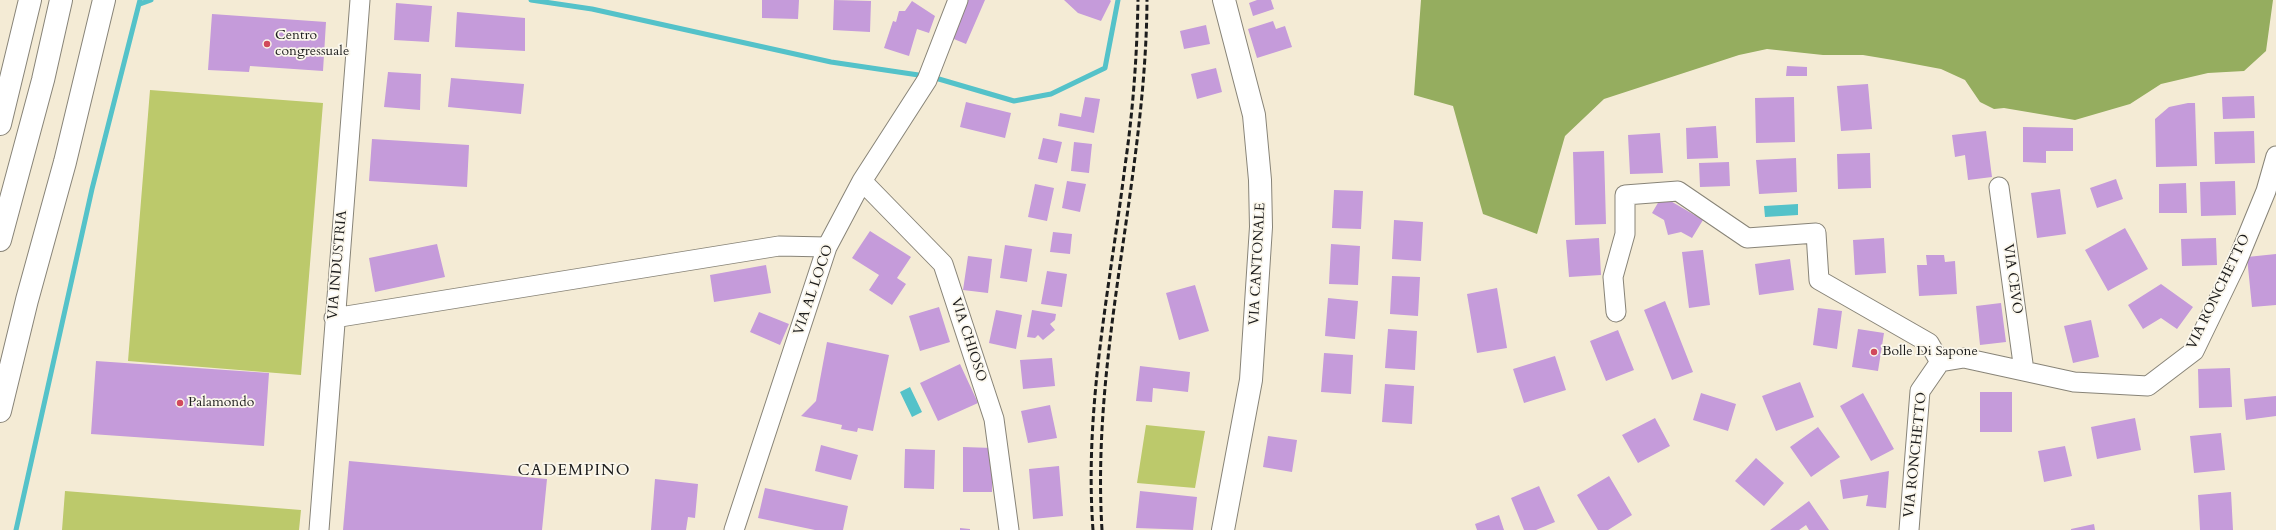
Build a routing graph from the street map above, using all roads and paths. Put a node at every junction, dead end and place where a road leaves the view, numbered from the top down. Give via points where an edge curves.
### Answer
1 (30, 0) edge
2 (61, 0) edge
3 (104, 0) edge
4 (360, 0) edge
5 (958, 0) edge
6 (1224, 0) edge
7 (0, 124) edge
8 (2276, 156) edge
9 (862, 181) junction
10 (1999, 187) dead end
11 (0, 240) edge
12 (827, 247) junction
13 (27, 300) junction
14 (1616, 312) dead end
15 (334, 318) junction
16 (1940, 362) junction
17 (2024, 371) junction
18 (0, 372) edge
19 (0, 411) edge
20 (319, 530) edge
21 (734, 530) edge
22 (1009, 530) edge
23 (1223, 530) edge
24 (1909, 530) edge

1 - 7 main road
2 - 11 main road via 39,95
3 - 13 main road via 65,162
4 - 15 street, VIA INDUSTRIA
5 - 9 street, VIA AL LOCO via 930,76
6 - 23 main road, VIA CANTONALE via 1254,115 1261,227 1251,380
8 - 17 street, VIA RONCHETTO via 2266,191 2236,264 2194,351 2148,386 2074,382
9 - 12 street, VIA AL LOCO
9 - 22 street, VIA CHIOSO via 942,264 994,418
10 - 17 street, VIA CEVO
12 - 15 street via 779,246
12 - 21 street, VIA AL LOCO
13 - 18 main road
13 - 19 main road
14 - 16 street via 1613,277 1625,234 1625,195 1678,191 1747,238 1816,233 1819,280 1929,343
15 - 20 street, VIA INDUSTRIA
16 - 17 street, VIA RONCHETTO via 1964,358
16 - 24 street, VIA RONCHETTO via 1920,391

